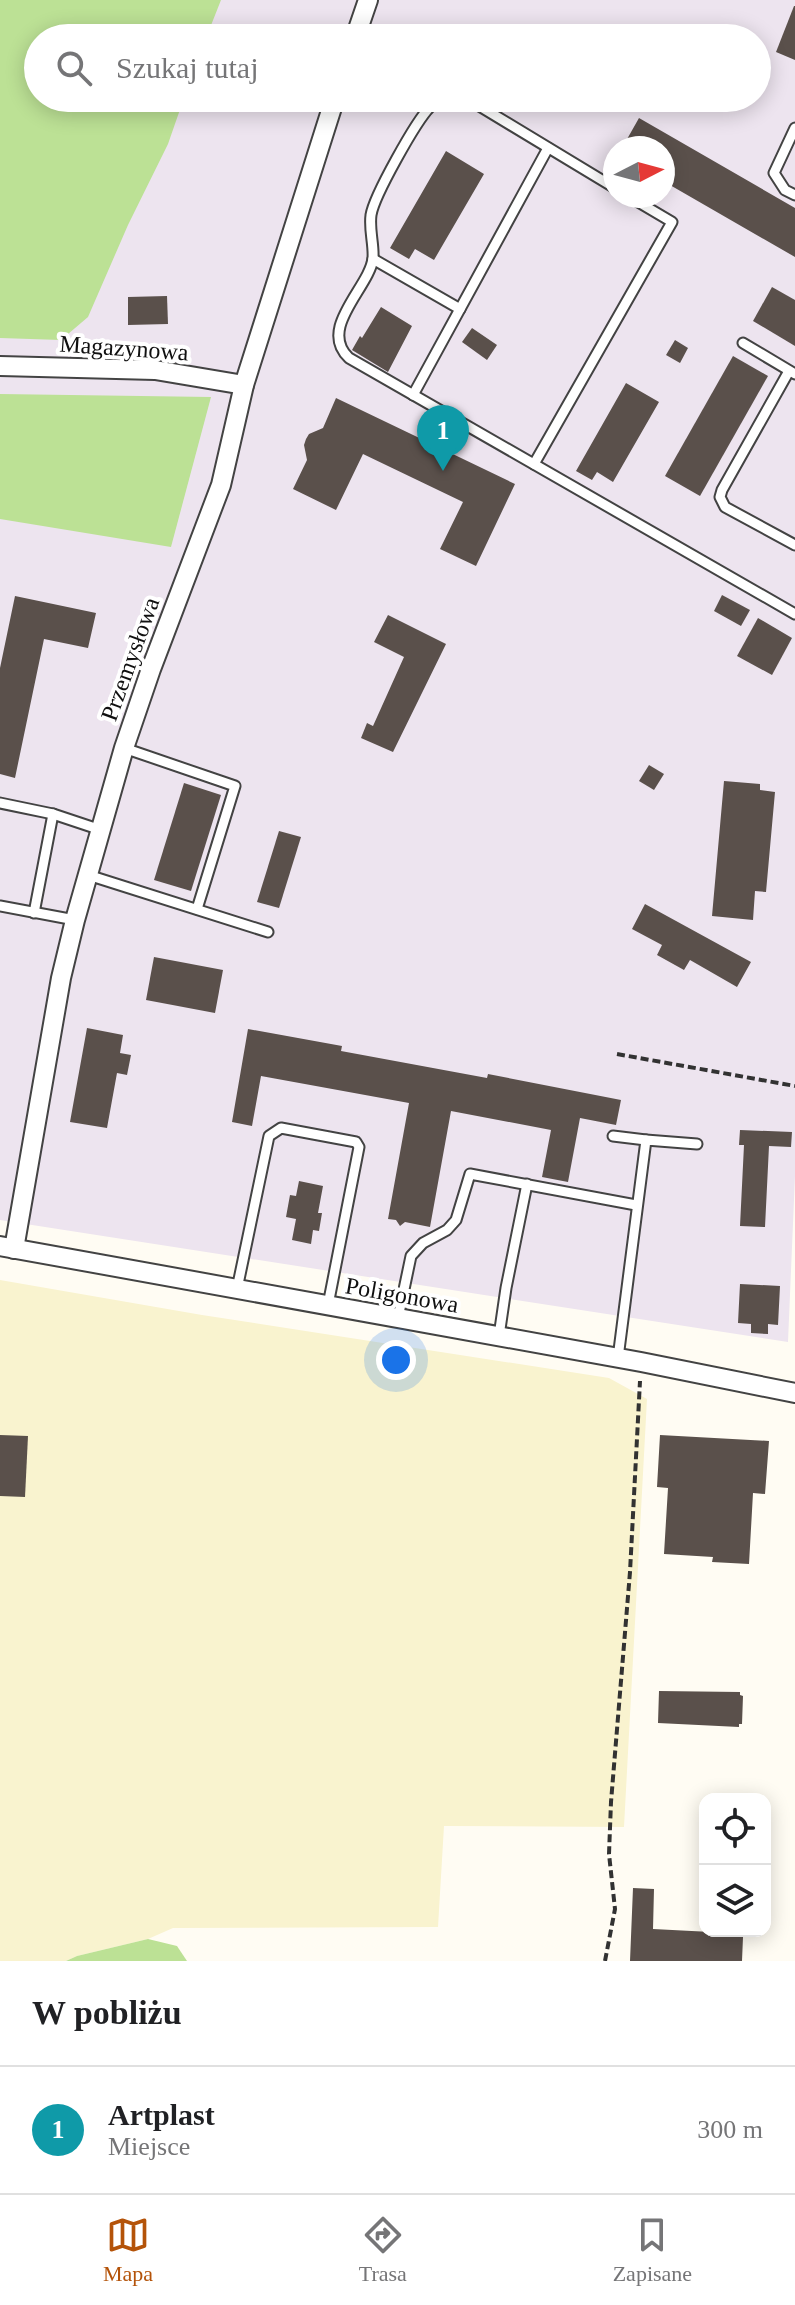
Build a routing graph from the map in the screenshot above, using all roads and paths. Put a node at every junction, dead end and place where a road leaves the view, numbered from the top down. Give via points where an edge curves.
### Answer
1 (368, 0) edge
2 (360, 24) edge
3 (331, 112) edge
4 (426, 112) edge
5 (489, 112) edge
6 (795, 128) edge
7 (548, 148) junction
8 (603, 181) edge
9 (795, 195) edge
10 (648, 208) edge
11 (373, 259) junction
12 (460, 309) junction
13 (743, 343) dead end
14 (0, 366) edge
15 (792, 372) edge
16 (244, 385) junction
17 (413, 395) junction
18 (534, 464) junction
19 (795, 545) edge
20 (795, 614) edge
21 (124, 748) junction
22 (0, 803) edge
23 (53, 814) junction
24 (101, 830) junction
25 (88, 875) junction
26 (0, 906) edge
27 (197, 909) junction
28 (34, 913) junction
29 (75, 920) junction
30 (268, 932) dead end
31 (617, 1054) dead end
32 (795, 1086) edge
33 (613, 1136) dead end
34 (646, 1140) junction
35 (697, 1144) dead end
36 (527, 1184) junction
37 (636, 1205) junction
38 (7, 1247) edge
39 (237, 1289) junction
40 (328, 1305) junction
41 (398, 1318) junction
42 (499, 1336) junction
43 (618, 1358) junction
44 (641, 1362) junction
45 (795, 1393) edge
46 (605, 1961) edge

1 - 2 street
3 - 16 street, Przemysłowa
4 - 11 lane via 374,202
5 - 7 lane
6 - 9 lane via 774,173
7 - 8 lane
7 - 12 lane
10 - 18 lane via 672,222
11 - 12 lane
11 - 17 lane via 342,319 338,340 349,358
12 - 17 lane
13 - 15 lane
14 - 16 street, Magazynowa via 155,370
15 - 19 lane via 720,497 725,507
16 - 21 street, Przemysłowa via 221,485
17 - 18 lane
18 - 20 lane
21 - 24 street, Przemysłowa
21 - 27 lane via 235,786
22 - 23 lane
23 - 24 lane
23 - 28 lane
24 - 25 street, Przemysłowa
25 - 27 lane
25 - 29 street, Przemysłowa
26 - 28 lane
27 - 30 lane
28 - 29 lane
29 - 38 street, Przemysłowa
31 - 32 path
33 - 34 lane
34 - 35 lane
34 - 37 lane
36 - 37 lane
36 - 41 lane via 470,1174 456,1220 411,1256
36 - 42 lane
37 - 43 lane
38 - 39 street, Poligonowa
39 - 40 street, Poligonowa
39 - 40 lane via 269,1136 281,1128 356,1142 359,1147
40 - 41 street, Poligonowa
41 - 42 street, Poligonowa
42 - 43 street, Poligonowa
43 - 44 street, Poligonowa
44 - 45 street, Poligonowa
44 - 46 path via 611,1802 615,1909

